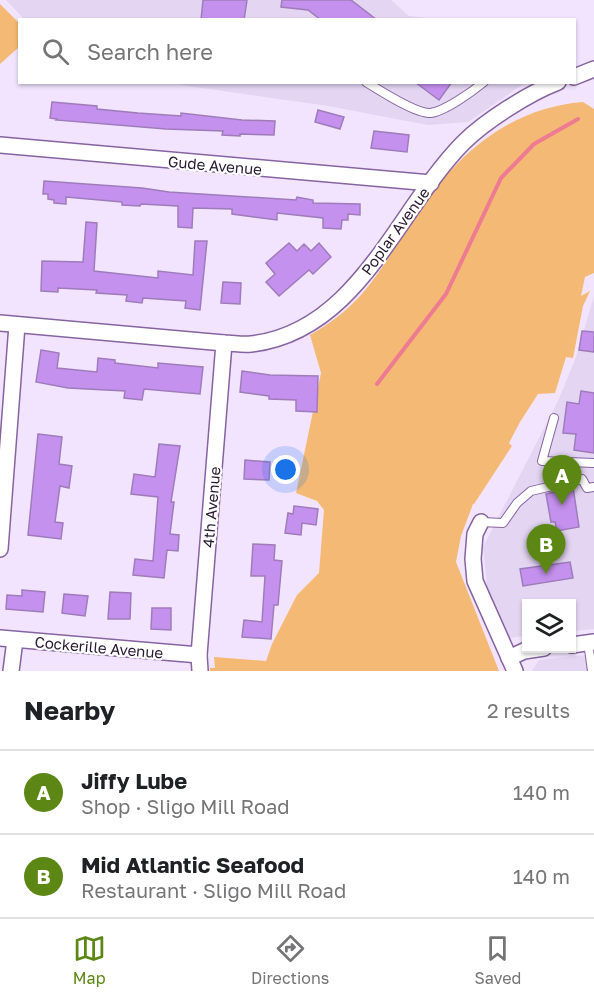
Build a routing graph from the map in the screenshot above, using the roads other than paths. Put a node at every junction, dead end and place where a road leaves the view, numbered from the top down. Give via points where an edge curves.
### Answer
1 (594, 69) edge
2 (576, 75) edge
3 (370, 84) edge
4 (481, 84) edge
5 (553, 84) edge
6 (0, 146) edge
7 (431, 183) junction
8 (0, 323) edge
9 (17, 325) junction
10 (224, 343) junction
11 (554, 418) dead end
12 (594, 462) edge
13 (594, 487) edge
14 (481, 522) joint
15 (0, 549) edge
16 (8, 639) edge
17 (591, 642) edge
18 (576, 644) edge
19 (199, 655) junction
20 (512, 664) edge
21 (11, 671) edge
22 (200, 671) edge
23 (592, 671) edge

1 - 2 street
3 - 4 lane via 412,108 430,113 460,100
5 - 7 street, Poplar Avenue via 480,128
6 - 7 street, Gude Avenue
7 - 10 street, Poplar Avenue via 373,265 328,311 278,338 251,344
8 - 9 street, Poplar Avenue
9 - 10 street, Poplar Avenue
9 - 15 street
10 - 19 street, 4th Avenue
11 - 12 lane via 542,461
13 - 14 lane via 587,488 582,479 531,491 503,523
14 - 20 street via 475,534 475,581
16 - 19 street, Cockerille Avenue
16 - 21 street
17 - 18 street
17 - 23 lane
19 - 22 street, 4th Avenue

